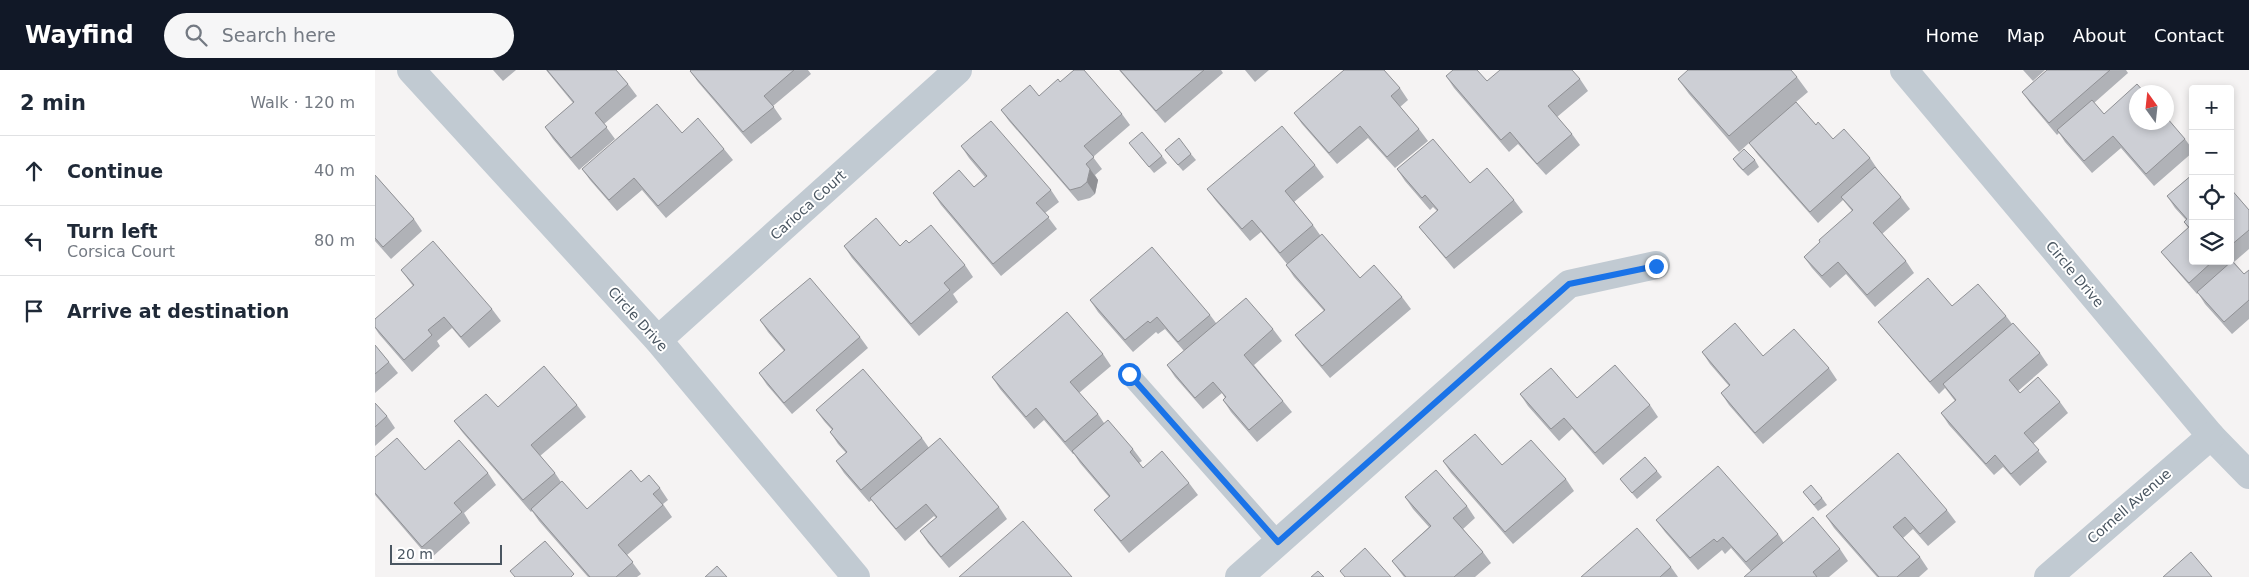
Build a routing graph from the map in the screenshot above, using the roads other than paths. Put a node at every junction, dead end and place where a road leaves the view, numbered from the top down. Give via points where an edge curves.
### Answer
1 (411, 70) edge
2 (958, 70) edge
3 (1904, 70) edge
4 (1656, 266) dead end
5 (658, 340) junction
6 (1129, 374) dead end
7 (2211, 436) junction
8 (2249, 475) edge
9 (1278, 542) junction
10 (856, 577) edge
11 (1239, 577) edge
12 (2048, 577) edge

1 - 5 street, Circle Drive
2 - 5 street, Carioca Court
3 - 7 street, Circle Drive
4 - 9 street via 1569,284
5 - 10 street, Circle Drive
6 - 9 lane
7 - 8 street, Circle Drive
7 - 12 street, Cornell Avenue
9 - 11 street

